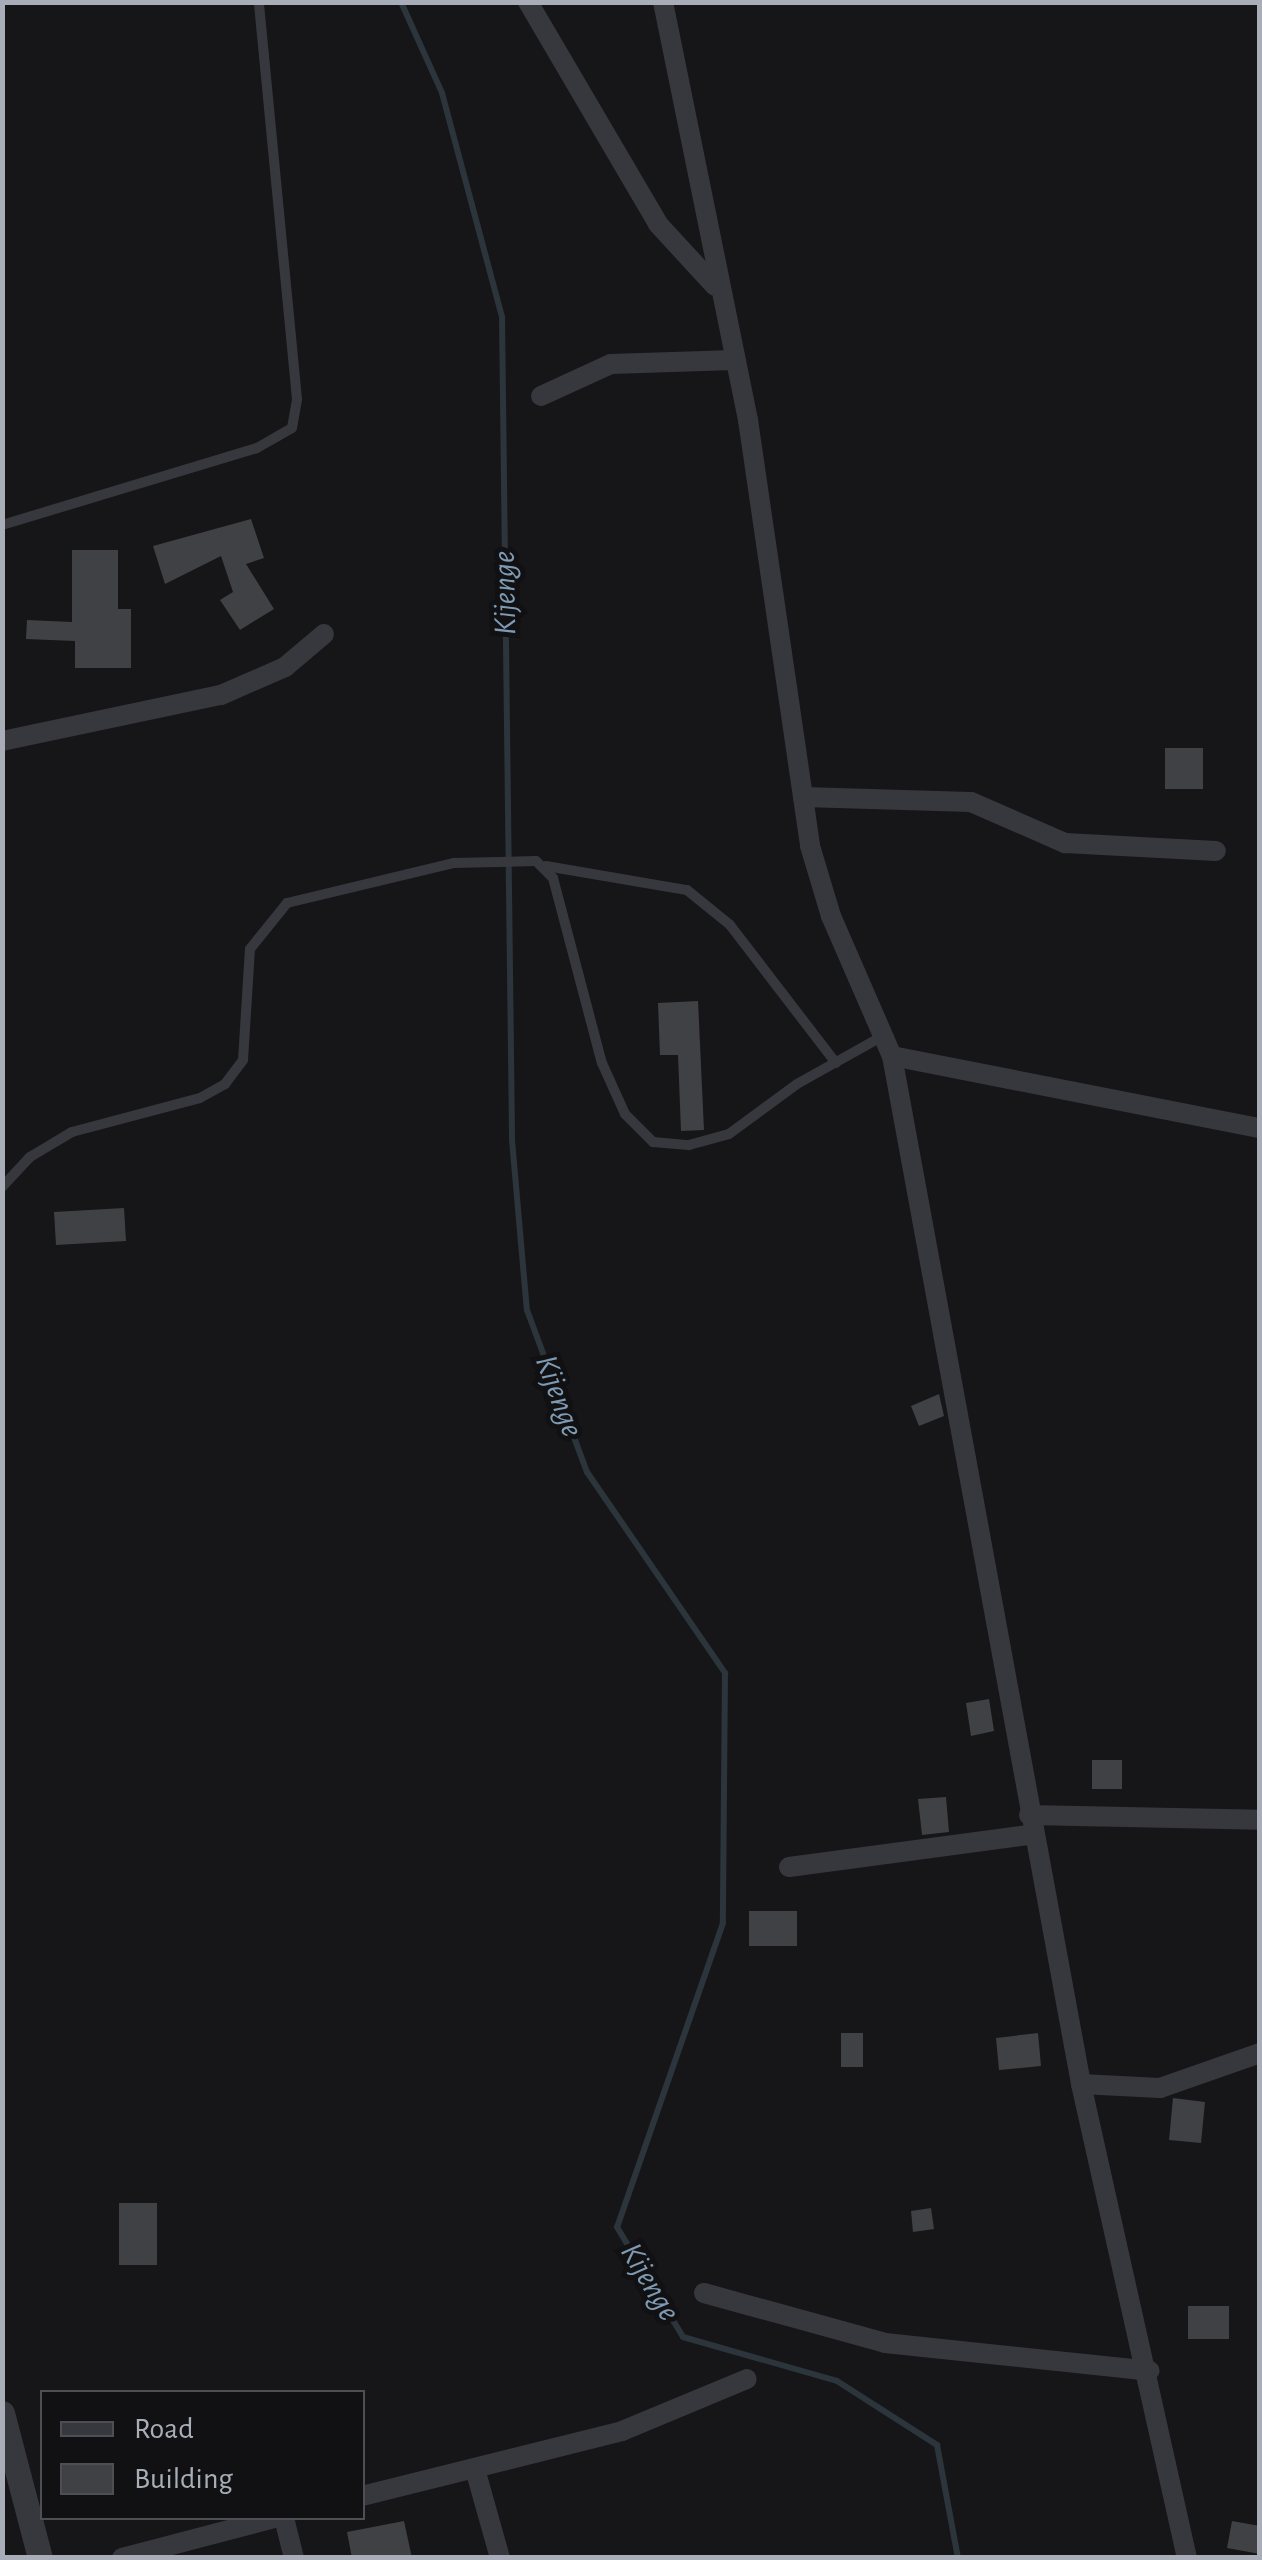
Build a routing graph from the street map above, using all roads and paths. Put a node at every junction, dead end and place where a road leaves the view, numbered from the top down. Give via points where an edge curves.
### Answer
1 (259, 2) edge
2 (528, 2) edge
3 (663, 2) edge
4 (717, 288) junction
5 (734, 360) junction
6 (541, 396) dead end
7 (2, 524) edge
8 (324, 634) dead end
9 (2, 741) edge
10 (804, 797) junction
11 (1216, 851) dead end
12 (540, 863) junction
13 (883, 1036) junction
14 (892, 1056) junction
15 (836, 1062) junction
16 (1260, 1128) edge
17 (2, 1187) edge
18 (1260, 1820) edge
19 (1032, 1824) junction
20 (788, 1866) dead end
21 (1260, 2053) edge
22 (1080, 2084) junction
23 (704, 2293) dead end
24 (1150, 2372) junction
25 (746, 2379) dead end
26 (2, 2413) edge
27 (475, 2470) junction
28 (365, 2495) edge
29 (266, 2520) edge
30 (284, 2520) edge
31 (40, 2558) edge
32 (122, 2558) edge
33 (294, 2558) edge
34 (500, 2558) edge
35 (1187, 2558) edge

1 - 7 lane via 297,399 292,428 257,448
2 - 4 street via 658,224
3 - 4 street
4 - 5 street
5 - 6 street via 611,364
5 - 10 street via 786,642
8 - 9 street via 285,667 221,696
10 - 11 street via 971,802 995,806 1065,844
10 - 13 street via 830,916
12 - 15 lane via 687,890 730,925
12 - 15 lane via 566,912 602,1063 625,1114 653,1142 689,1145 730,1134
12 - 17 lane via 474,861 287,903 250,948 243,1060 226,1084 200,1098 72,1132 30,1157
13 - 14 street
13 - 15 lane
14 - 16 street
14 - 19 street
18 - 19 street
19 - 20 street
19 - 22 street
21 - 22 street via 1160,2088
22 - 24 street
23 - 24 street via 884,2343
24 - 35 street
25 - 27 street via 622,2431
26 - 31 street
27 - 28 street
27 - 34 street
29 - 32 street
30 - 33 street

